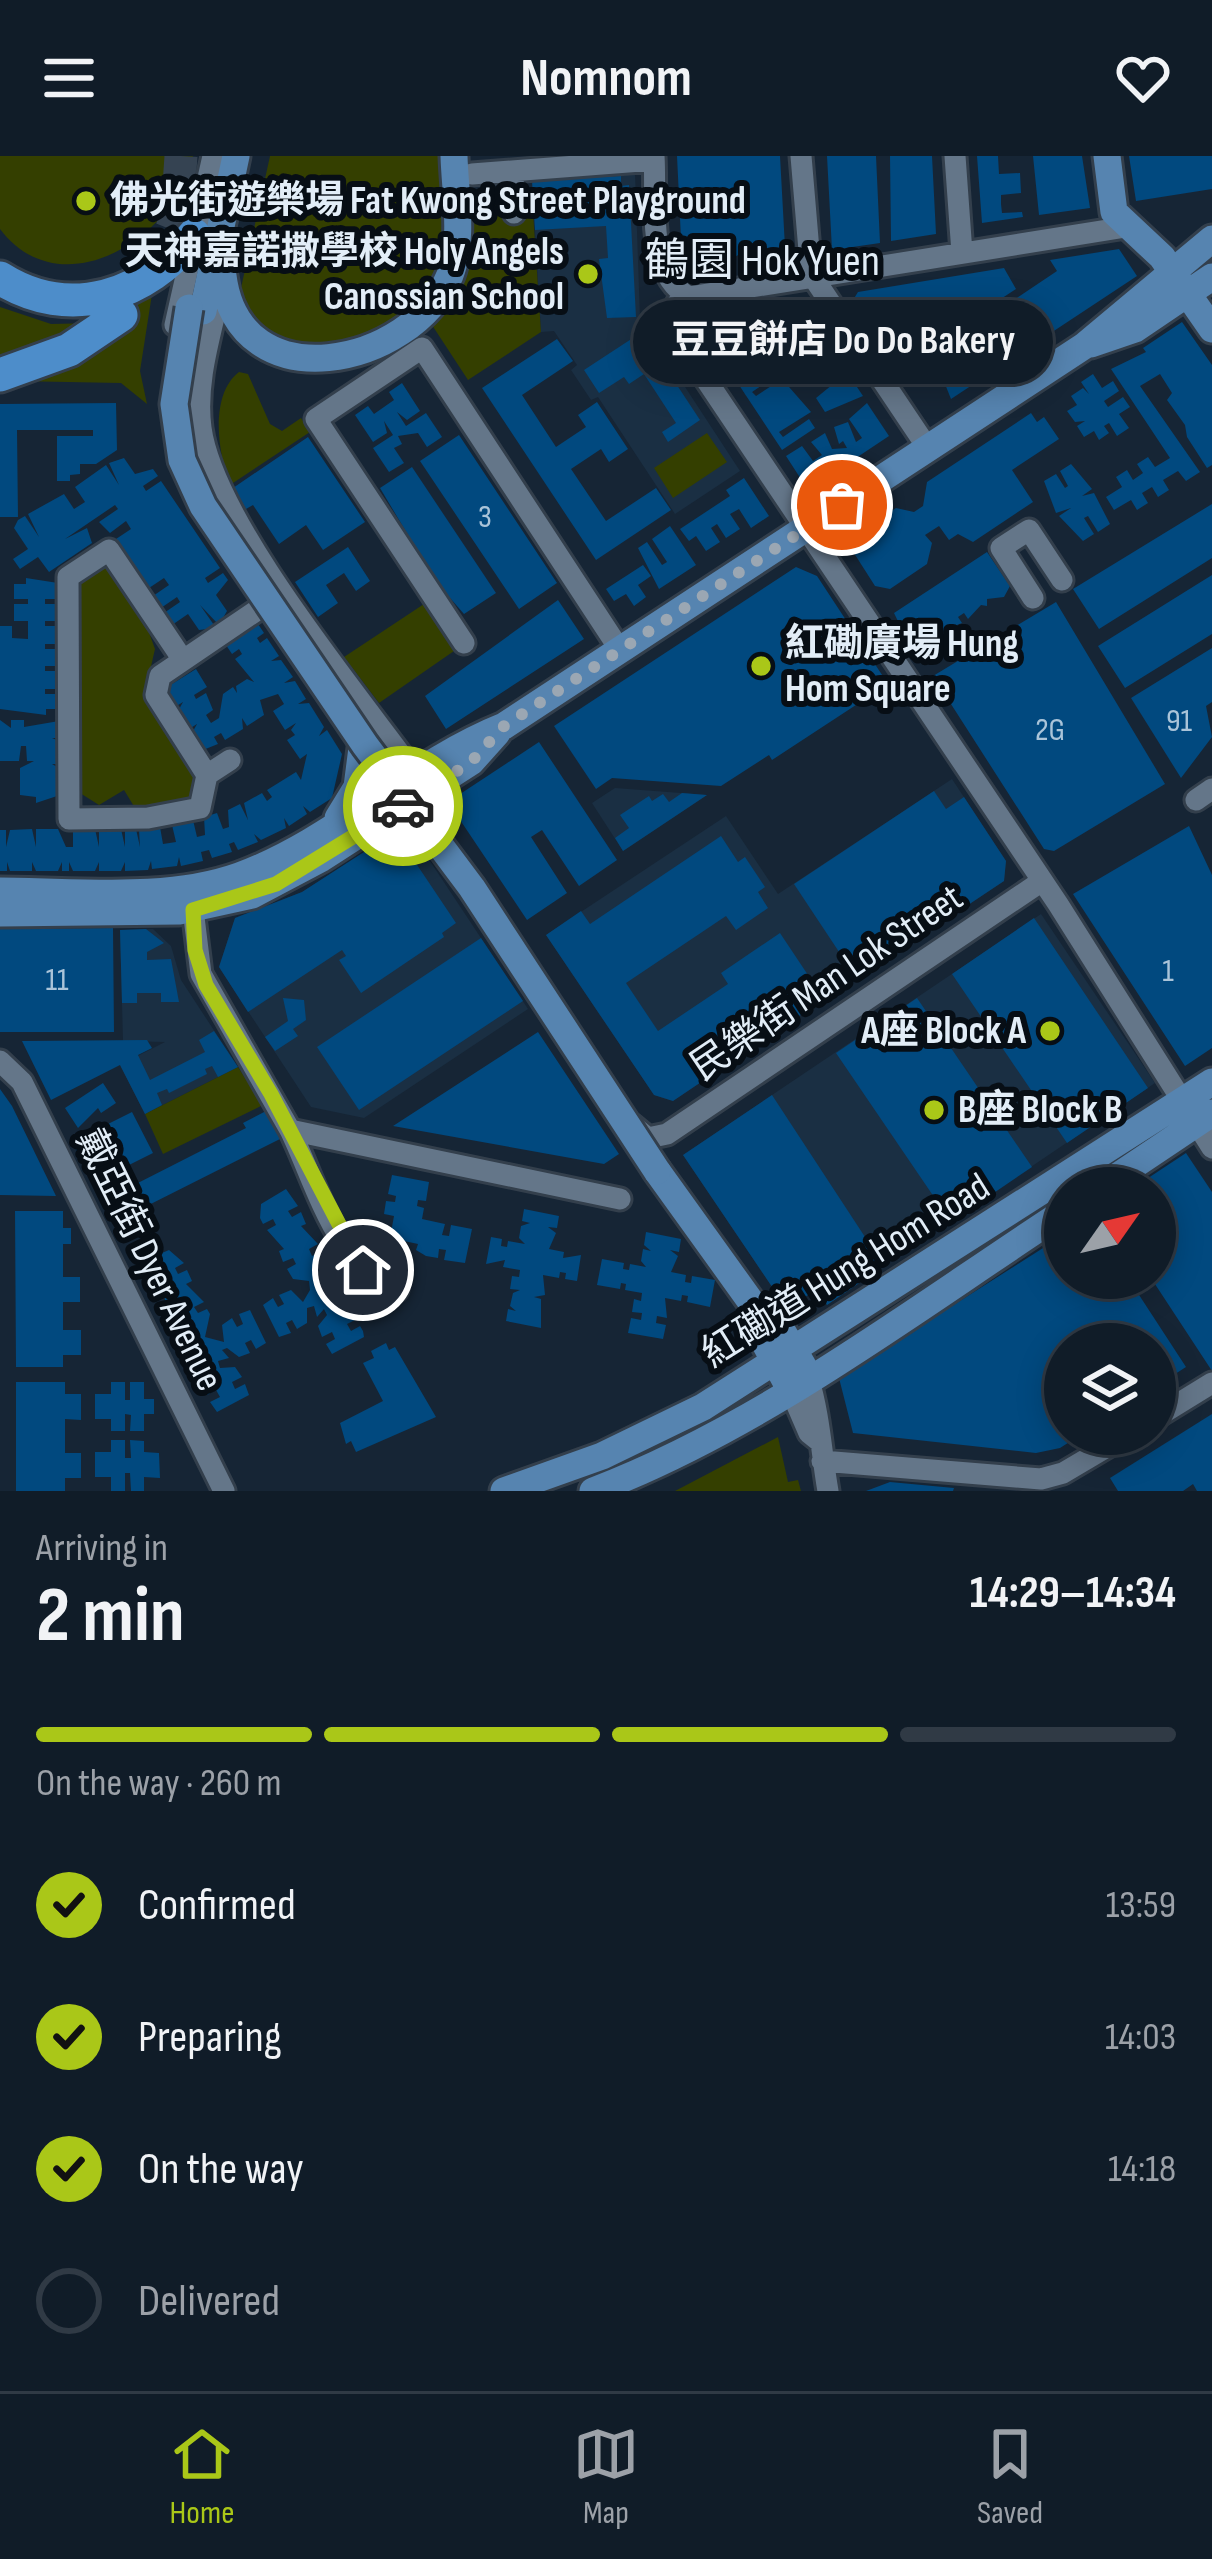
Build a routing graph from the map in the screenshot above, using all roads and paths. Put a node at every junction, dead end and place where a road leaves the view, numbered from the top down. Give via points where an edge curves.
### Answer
1 (213, 156) edge
2 (223, 156) edge
3 (236, 156) edge
4 (245, 156) edge
5 (801, 156) edge
6 (955, 156) edge
7 (1107, 156) edge
8 (654, 158) edge
9 (463, 165) edge
10 (513, 171) junction
11 (514, 213) dead end
12 (1119, 222) junction
13 (194, 235) junction
14 (962, 253) junction
15 (1200, 271) edge
16 (811, 274) junction
17 (223, 276) junction
18 (0, 278) edge
19 (689, 297) junction
20 (196, 310) junction
21 (121, 315) dead end
22 (1212, 328) edge
23 (0, 375) edge
24 (927, 447) junction
25 (806, 528) junction
26 (1062, 580) dead end
27 (1034, 598) dead end
28 (269, 602) junction
29 (464, 643) dead end
30 (620, 650) junction
31 (183, 660) junction
32 (362, 748) junction
33 (230, 760) dead end
34 (207, 775) junction
35 (411, 788) junction
36 (331, 826) junction
37 (1042, 881) junction
38 (0, 891) edge
39 (192, 899) junction
40 (0, 914) edge
41 (3, 1063) edge
42 (1212, 1082) edge
43 (1197, 1112) edge
44 (290, 1130) junction
45 (1212, 1148) edge
46 (1127, 1167) edge
47 (615, 1196) dead end
48 (1044, 1223) edge
49 (397, 1290) dead end
50 (793, 1370) junction
51 (1212, 1383) edge
52 (1176, 1405) edge
53 (820, 1451) junction
54 (1094, 1455) edge
55 (224, 1491) edge
56 (504, 1491) edge
57 (593, 1491) edge
58 (828, 1491) edge

1 - 13 street
2 - 20 main road
3 - 20 main road
4 - 17 street
5 - 16 street
6 - 14 street
7 - 12 main road
8 - 10 street
8 - 19 street via 660,263 674,289
9 - 10 street
9 - 17 main road via 448,280 419,315 371,346 320,360 277,351 236,317
10 - 11 street
12 - 14 street
12 - 15 main road
13 - 18 highway via 162,270 103,298 47,298
13 - 28 street via 166,371 167,425 193,496
14 - 16 street
15 - 22 main road
15 - 24 main road
16 - 19 street
16 - 24 street
17 - 35 street via 200,400 210,468
19 - 25 street via 677,304 672,329
20 - 50 main road, bridge via 173,404 197,494 706,1232 754,1306 756,1327
21 - 23 highway via 83,344
24 - 25 main road
25 - 30 main road
25 - 37 street
26 - 27 street via 1029,530 1001,548
28 - 31 street
28 - 32 street
29 - 30 street via 316,419 422,349
30 - 35 main road via 504,726 460,743
31 - 34 street via 160,676 156,695
31 - 34 street via 109,550 68,577 69,819 200,808
32 - 35 street
32 - 36 main road via 357,787
33 - 34 street
35 - 36 main road
35 - 37 street, 民樂街 Man Lok Street via 633,1127 648,1138 667,1134
35 - 39 main road via 276,884
36 - 39 main road
37 - 43 street
38 - 39 main road
39 - 40 main road
39 - 44 street via 201,974
41 - 55 street, 戴亞街 Dyer Avenue via 22,1082
42 - 43 main road, 紅磡道 Hung Hom Road
43 - 45 street
43 - 46 main road, 紅磡道 Hung Hom Road
43 - 50 main road, 紅磡道 Hung Hom Road
44 - 47 street
44 - 49 street via 354,1260
48 - 50 main road, 紅磡道 Hung Hom Road
50 - 53 street
50 - 56 main road, 紅磡道 Hung Hom Road
50 - 57 main road, 紅磡道 Hung Hom Road via 661,1463
51 - 52 street
53 - 54 street via 1041,1479
53 - 58 street

